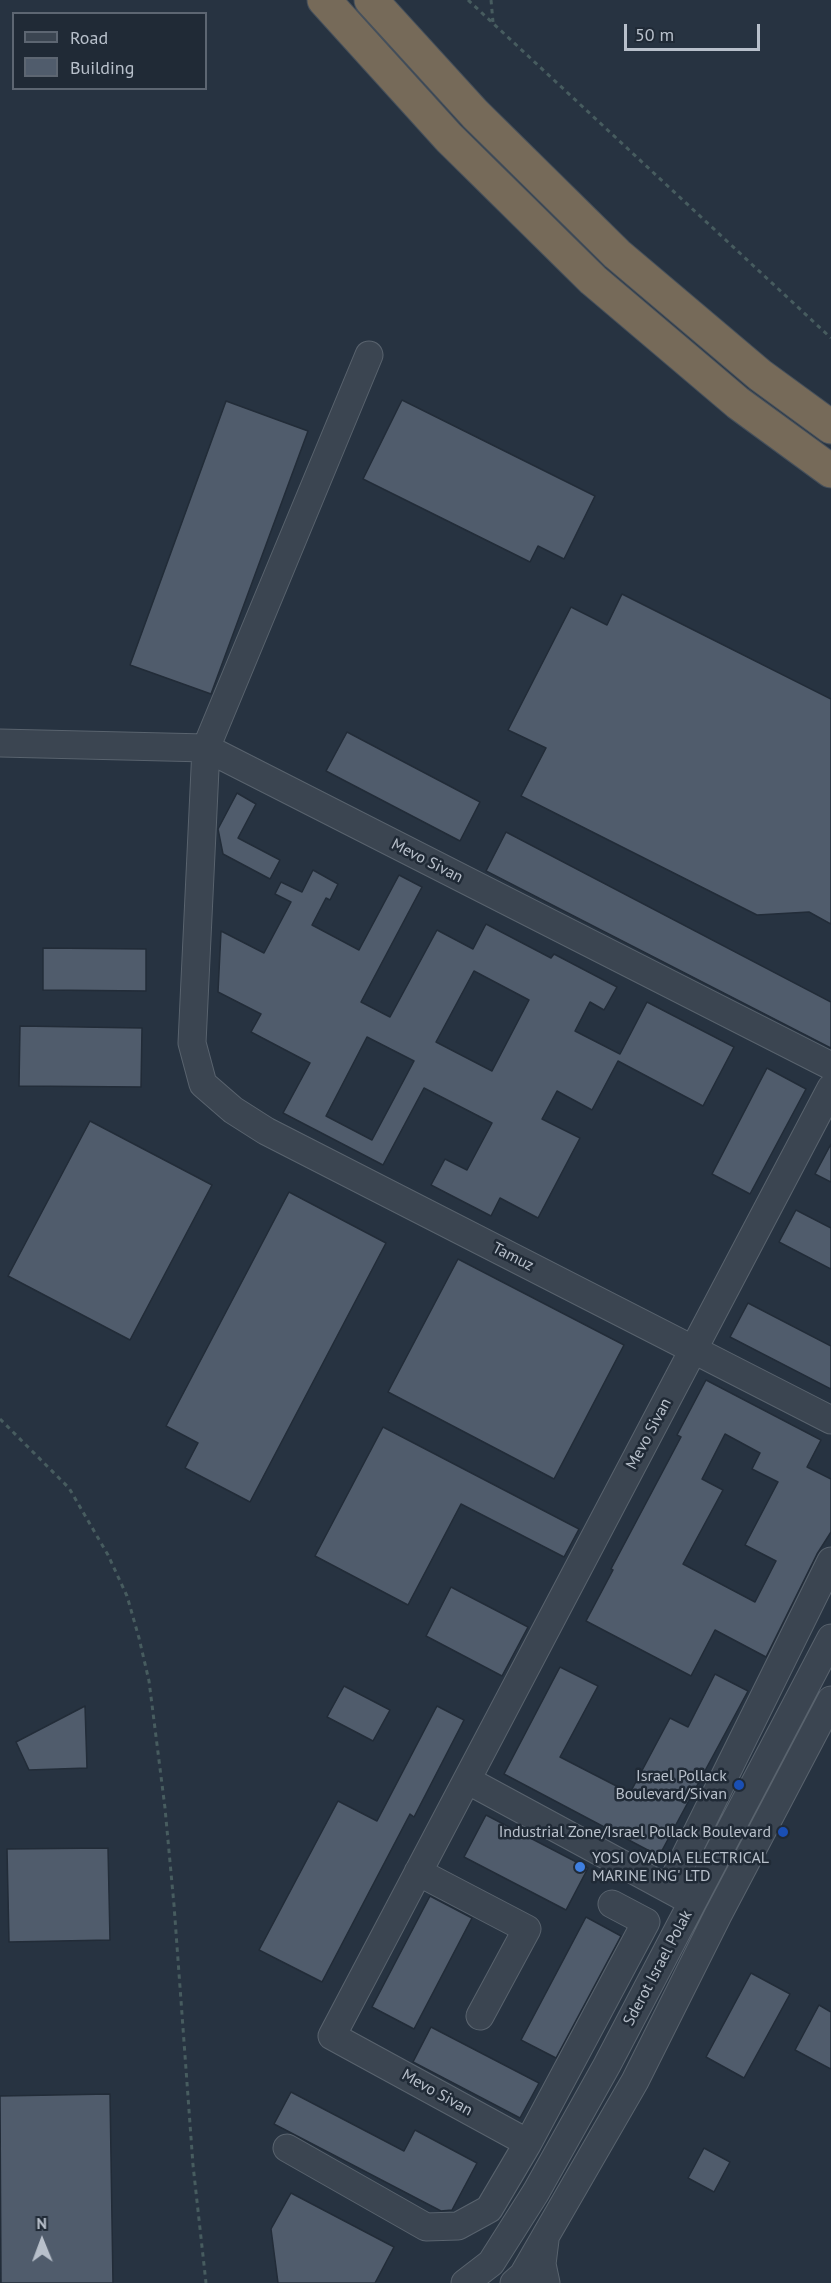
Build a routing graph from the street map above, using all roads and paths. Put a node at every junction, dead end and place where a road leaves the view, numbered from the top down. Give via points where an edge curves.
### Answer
1 (324, 0) edge
2 (371, 0) edge
3 (468, 0) edge
4 (490, 0) edge
5 (493, 23) junction
6 (831, 338) edge
7 (369, 355) dead end
8 (831, 427) edge
9 (831, 471) edge
10 (0, 743) edge
11 (206, 748) junction
12 (831, 1066) edge
13 (831, 1088) edge
14 (693, 1349) junction
15 (0, 1419) edge
16 (831, 1420) edge
17 (831, 1561) edge
18 (831, 1638) edge
19 (831, 1700) edge
20 (467, 1780) junction
21 (418, 1872) junction
22 (681, 1896) junction
23 (612, 1904) dead end
24 (718, 1915) junction
25 (480, 2016) dead end
26 (528, 2143) junction
27 (287, 2148) dead end
28 (517, 2278) edge
29 (206, 2283) edge
30 (465, 2283) edge

1 - 9 highway via 449,138 593,280 738,403
2 - 8 highway via 475,114 617,254 760,375
3 - 5 path
4 - 5 path
5 - 6 path
7 - 11 street
10 - 11 street, Mevo Sivan
11 - 12 street, Mevo Sivan
11 - 14 street, Tamuz via 192,1043 203,1084 266,1131
13 - 14 street, Mevo Sivan
14 - 16 street, Tamuz
14 - 20 street, Mevo Sivan
15 - 29 path via 69,1488 91,1524 127,1596 144,1659 165,1808
17 - 22 street
18 - 22 street, Sderot Israel Polak
19 - 24 street, Sderot Israel Polak
20 - 21 street, Mevo Sivan
20 - 22 street
21 - 25 street via 527,1929
21 - 26 street, Mevo Sivan via 332,2036
22 - 24 street
22 - 28 street, Sderot Israel Polak via 607,2065 536,2192
23 - 26 street via 646,1922
24 - 28 street, Sderot Israel Polak via 635,2081
26 - 27 street via 489,2209 458,2226 426,2227
28 - 30 street, Sderot Israel Polak

